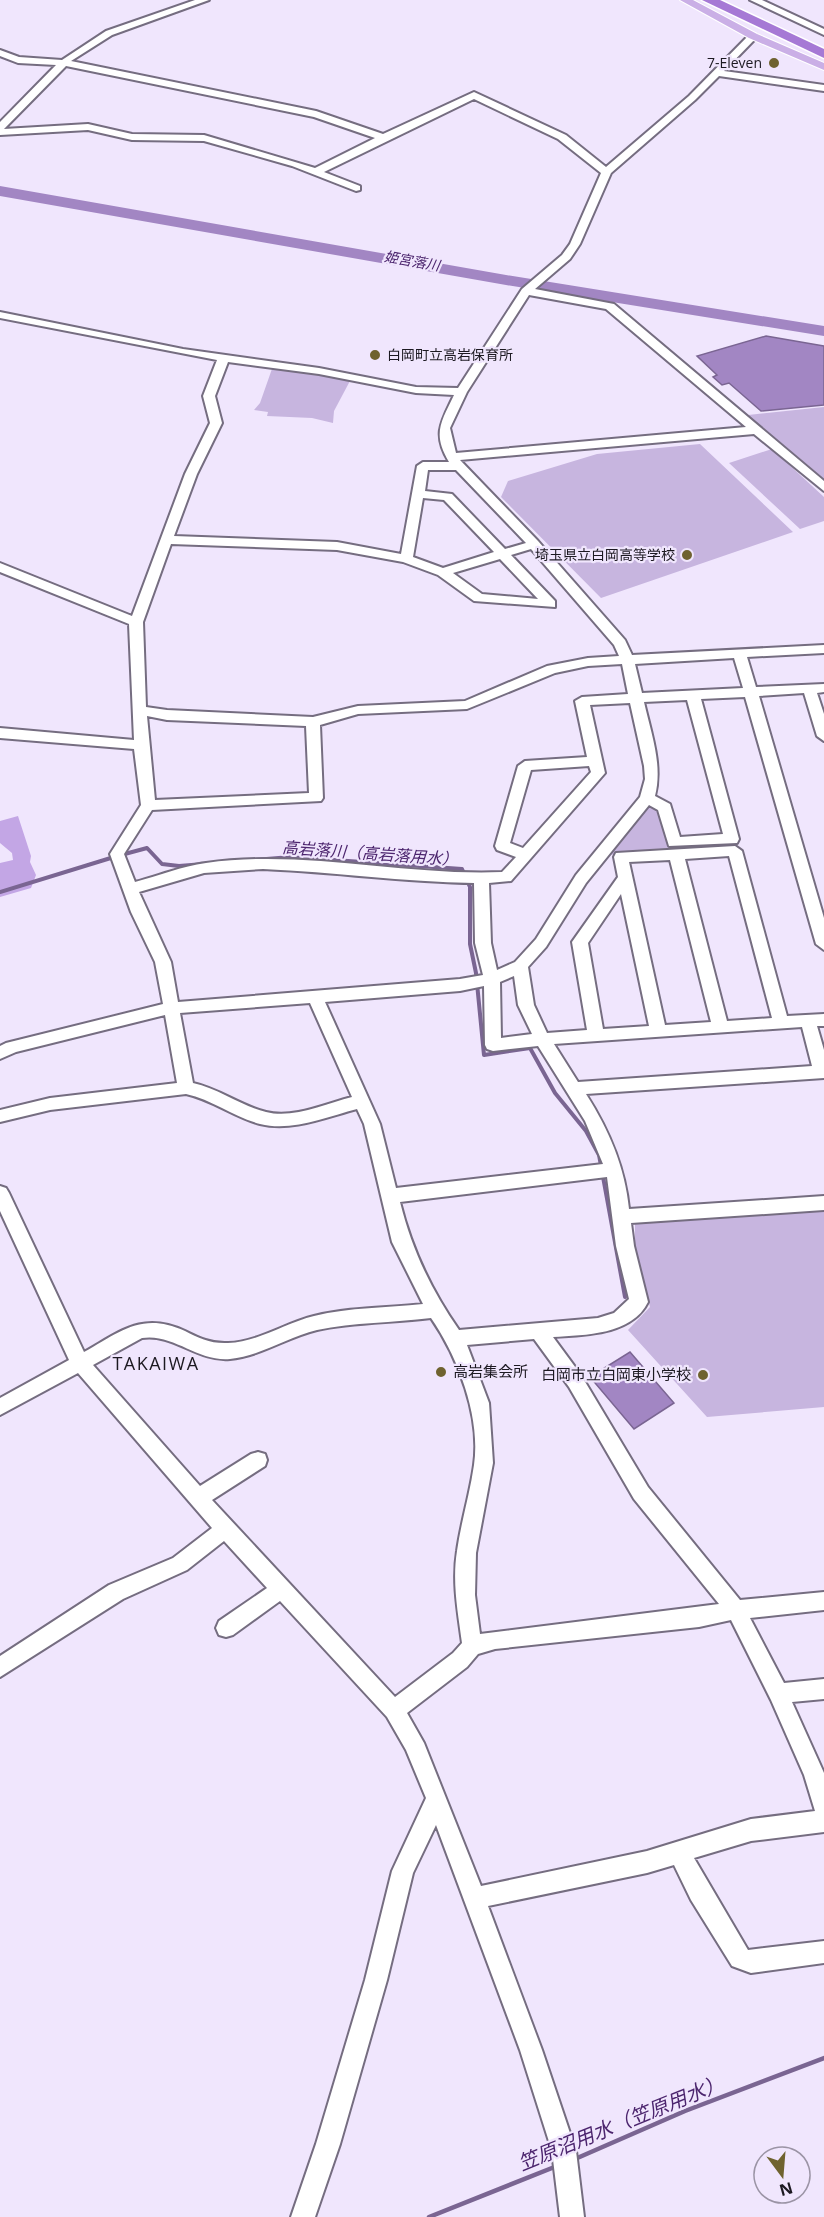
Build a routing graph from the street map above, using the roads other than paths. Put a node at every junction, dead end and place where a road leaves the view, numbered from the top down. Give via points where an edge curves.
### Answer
1 (204, 0) edge
2 (685, 0) edge
3 (709, 0) edge
4 (734, 0) edge
5 (755, 0) edge
6 (824, 32) edge
7 (753, 36) junction
8 (824, 44) edge
9 (0, 53) edge
10 (824, 54) edge
11 (64, 63) junction
12 (824, 67) edge
13 (717, 73) junction
14 (824, 88) edge
15 (0, 127) edge
16 (0, 132) edge
17 (384, 138) junction
18 (317, 171) junction
19 (606, 172) junction
20 (356, 188) dead end
21 (526, 291) junction
22 (0, 315) edge
23 (224, 357) junction
24 (461, 392) junction
25 (757, 430) junction
26 (456, 462) junction
27 (824, 487) edge
28 (416, 494) junction
29 (166, 540) junction
30 (534, 544) junction
31 (502, 554) junction
32 (406, 559) junction
33 (0, 567) edge
34 (443, 572) junction
35 (136, 622) junction
36 (824, 649) edge
37 (739, 652) junction
38 (627, 658) junction
39 (824, 688) edge
40 (809, 689) junction
41 (749, 692) junction
42 (693, 695) junction
43 (636, 698) junction
44 (140, 710) junction
45 (313, 722) junction
46 (0, 733) edge
47 (824, 736) edge
48 (141, 745) junction
49 (595, 761) junction
50 (647, 798) junction
51 (148, 805) junction
52 (676, 854) junction
53 (526, 855) junction
54 (480, 878) junction
55 (625, 878) junction
56 (130, 890) junction
57 (824, 944) edge
58 (520, 966) junction
59 (492, 979) junction
60 (314, 994) junction
61 (171, 1008) junction
62 (816, 1020) edge
63 (781, 1023) junction
64 (720, 1026) junction
65 (658, 1031) junction
66 (596, 1035) junction
67 (542, 1038) junction
68 (0, 1053) edge
69 (186, 1088) junction
70 (573, 1089) junction
71 (362, 1101) junction
72 (0, 1116) edge
73 (613, 1170) junction
74 (0, 1193) edge
75 (391, 1196) junction
76 (824, 1203) edge
77 (622, 1217) junction
78 (435, 1310) junction
79 (539, 1332) junction
80 (455, 1338) junction
81 (80, 1363) junction
82 (0, 1407) edge
83 (258, 1460) dead end
84 (198, 1498) junction
85 (225, 1529) junction
86 (281, 1589) junction
87 (824, 1601) edge
88 (736, 1610) junction
89 (226, 1629) dead end
90 (472, 1646) junction
91 (0, 1667) edge
92 (824, 1689) edge
93 (778, 1693) junction
94 (394, 1710) junction
95 (819, 1773) edge
96 (438, 1799) junction
97 (824, 1807) edge
98 (824, 1821) edge
99 (679, 1852) junction
100 (476, 1898) junction
101 (824, 1952) edge
102 (303, 2217) edge
103 (572, 2217) edge

1 - 11 street via 116,30 80,49
2 - 7 main road
3 - 10 highway
4 - 8 highway
5 - 6 street
7 - 12 main road
7 - 13 street
9 - 11 street via 18,60
11 - 15 street
11 - 17 street via 316,114
13 - 14 street
13 - 19 street
16 - 18 street via 88,127 132,137 204,138
17 - 18 street
17 - 19 street via 474,95 562,137
18 - 20 street
19 - 21 street via 575,244
21 - 24 street
21 - 25 street via 610,306
22 - 23 street
23 - 24 street via 416,390
23 - 29 street via 207,396 216,423
24 - 26 street via 444,428 447,448
25 - 26 street
25 - 27 street
26 - 28 street via 423,466
26 - 30 street
28 - 31 street via 448,498
28 - 32 street
29 - 32 street via 337,546
29 - 35 street
30 - 31 street
30 - 38 street via 620,643
31 - 34 street
31 - 34 street via 550,604 479,598
32 - 34 street
33 - 35 street
35 - 44 street
36 - 37 street
37 - 38 street
37 - 41 street
38 - 43 street
38 - 45 street via 552,669 467,705 358,710
39 - 40 street
40 - 41 street
40 - 47 street
41 - 42 street
41 - 57 street
42 - 43 street
42 - 50 street via 732,839 674,842 665,807
43 - 49 street via 582,701
43 - 50 street via 652,779
44 - 45 street via 167,715
44 - 48 street
45 - 51 street via 316,798
46 - 48 street
48 - 51 street
49 - 53 street via 598,773
49 - 53 street via 525,766 501,846
50 - 58 street via 581,879 541,943
51 - 56 street via 117,854
52 - 55 street via 621,857
52 - 63 street via 735,851
52 - 64 street
53 - 54 street via 506,877
54 - 56 street via 263,864 204,868
54 - 59 street via 483,943
55 - 65 street
55 - 66 street via 580,942
56 - 61 street via 163,962
58 - 59 street
58 - 67 street via 526,1005
59 - 60 street via 460,985
59 - 67 street via 493,1045
60 - 61 street
60 - 71 street
61 - 68 street
61 - 69 street
62 - 63 street
62 - 70 street via 822,1072
63 - 64 street
64 - 65 street
65 - 66 street
66 - 67 street
67 - 70 street
69 - 71 street via 210,1093 262,1118 285,1121
69 - 72 street via 50,1104
70 - 73 street via 606,1147
71 - 75 street
73 - 75 street
73 - 77 street
74 - 81 street
75 - 78 street via 401,1242
76 - 77 street
77 - 79 street via 639,1302 620,1318 599,1326
78 - 80 street
78 - 81 street via 315,1323 235,1350 216,1352 171,1332 150,1328
79 - 80 street
79 - 88 street via 575,1381 641,1493
80 - 90 street via 480,1403 484,1463 466,1552 465,1595
81 - 82 street
81 - 84 street
83 - 84 street
84 - 85 street
85 - 86 street
85 - 91 street via 180,1564 116,1592
86 - 89 street
86 - 94 street
87 - 88 street
88 - 90 street
88 - 93 street
90 - 94 street via 460,1660
92 - 93 street
93 - 95 street
94 - 96 street via 414,1743
95 - 97 street
96 - 100 street
96 - 102 street via 403,1871 376,1980
98 - 99 street via 751,1830
99 - 100 street
99 - 101 street via 740,1958 751,1962
100 - 103 street via 564,2151

